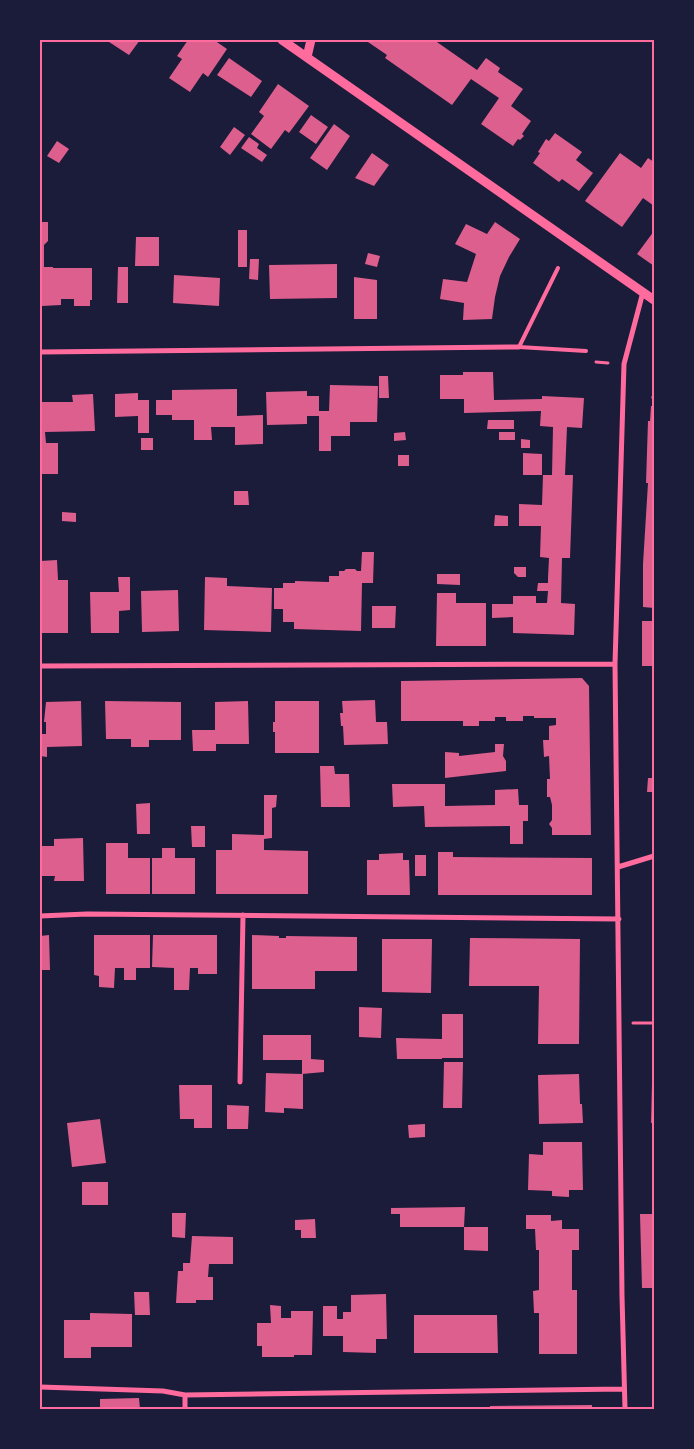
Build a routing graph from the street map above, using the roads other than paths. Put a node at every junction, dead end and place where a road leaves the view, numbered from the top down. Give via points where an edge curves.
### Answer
1 (282, 40) edge
2 (311, 40) edge
3 (307, 57) junction
4 (558, 268) dead end
5 (643, 292) junction
6 (654, 300) edge
7 (519, 346) junction
8 (586, 351) dead end
9 (40, 352) edge
10 (615, 664) junction
11 (40, 666) edge
12 (654, 856) edge
13 (618, 866) junction
14 (40, 916) edge
15 (243, 916) junction
16 (619, 919) junction
17 (240, 1082) dead end
18 (40, 1387) edge
19 (624, 1388) junction
20 (185, 1395) junction
21 (185, 1409) edge
22 (625, 1409) edge

1 - 3 street
2 - 3 street
3 - 5 street
4 - 7 lane
5 - 6 street
5 - 10 street via 624,364
7 - 8 lane
7 - 9 street
10 - 11 street
10 - 13 street
12 - 13 street
13 - 16 street
14 - 15 street
15 - 16 street
15 - 17 street
16 - 19 street
18 - 20 street via 163,1391
19 - 20 street
19 - 22 street
20 - 21 street

